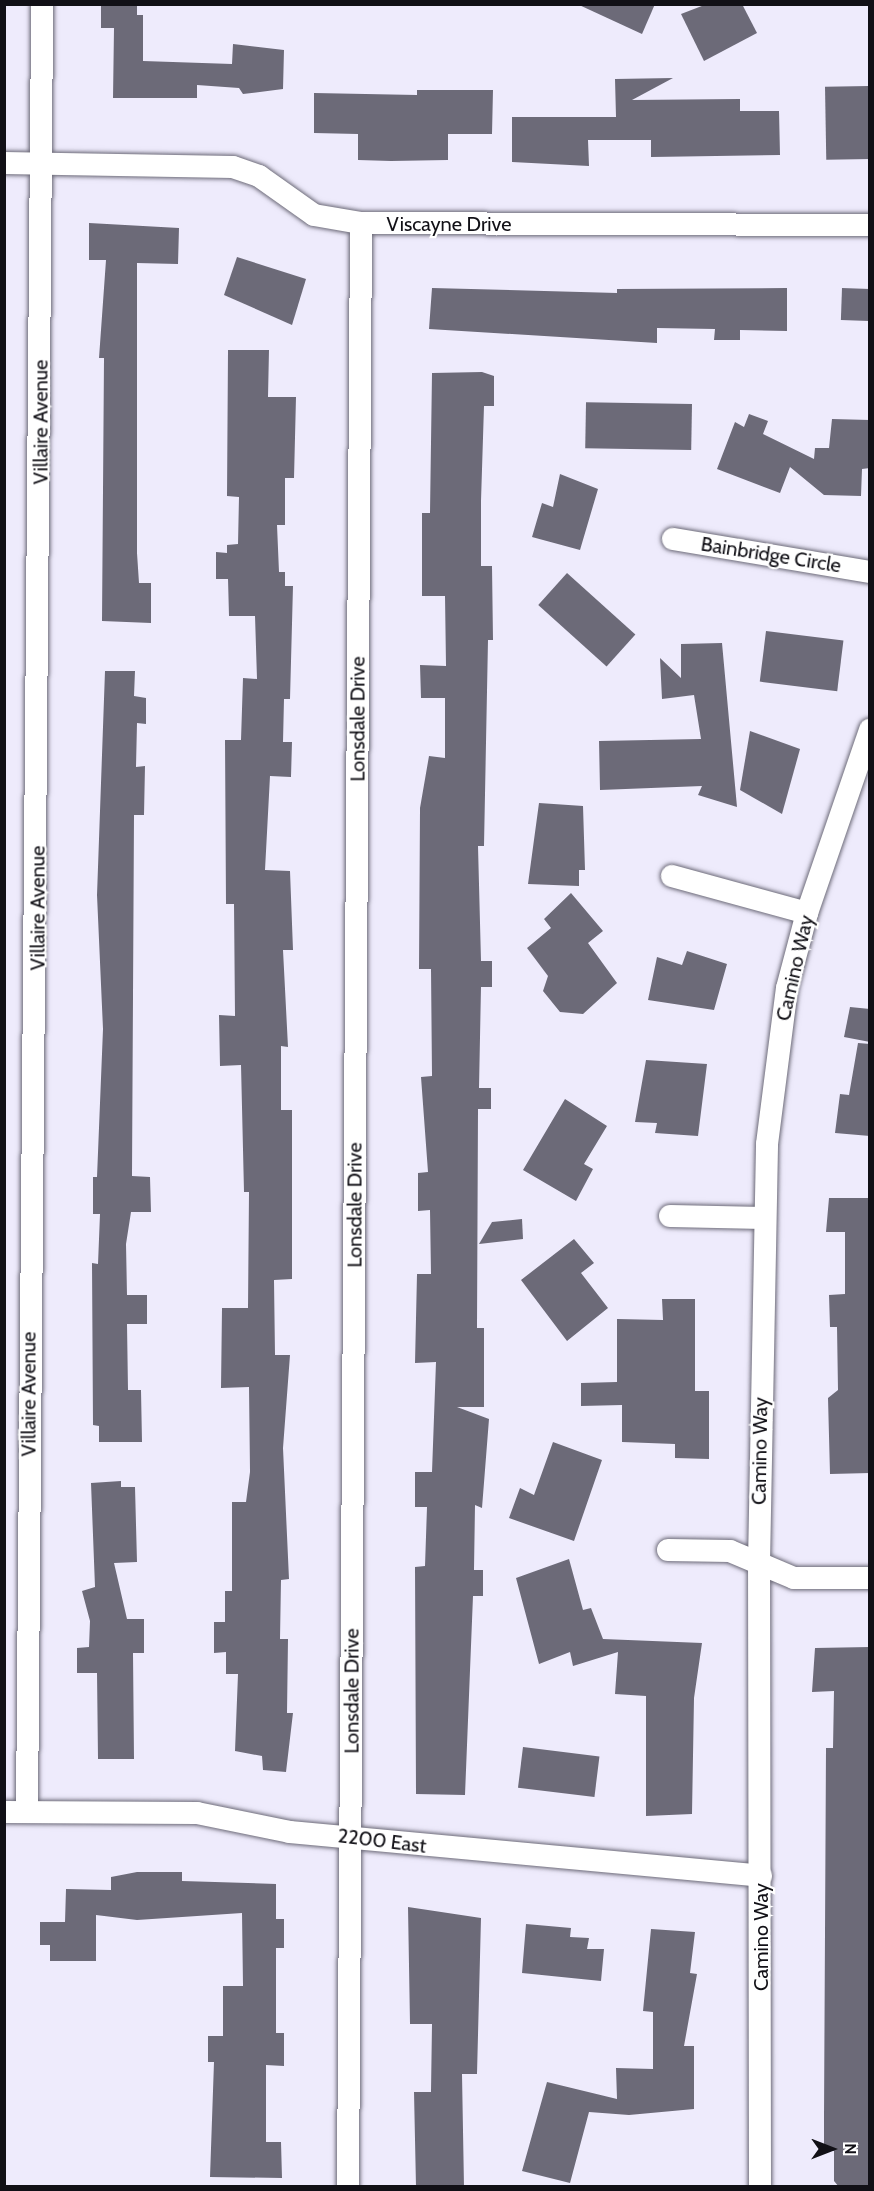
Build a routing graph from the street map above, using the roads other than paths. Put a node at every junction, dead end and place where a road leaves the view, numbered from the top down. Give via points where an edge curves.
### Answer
1 (42, 4) edge
2 (4, 163) edge
3 (43, 164) junction
4 (361, 223) junction
5 (870, 225) edge
6 (674, 539) dead end
7 (870, 572) edge
8 (870, 730) edge
9 (672, 876) dead end
10 (807, 913) junction
11 (669, 1216) dead end
12 (764, 1218) junction
13 (668, 1550) dead end
14 (759, 1563) junction
15 (870, 1578) edge
16 (16, 1812) edge
17 (351, 1835) junction
18 (761, 1876) junction
19 (348, 2187) edge
20 (760, 2187) edge

1 - 3 street, Villaire Avenue
2 - 3 street, Viscayne Drive
3 - 4 street, Viscayne Drive via 233,166 259,176 314,215
3 - 16 street, Villaire Avenue
4 - 5 street, Viscayne Drive
4 - 17 street, Lonsdale Drive
6 - 7 street, Bainbridge Circle
8 - 10 street, Camino Way
9 - 10 street
10 - 12 street, Camino Way via 777,1061
11 - 12 street
12 - 14 street, Camino Way
13 - 14 street via 730,1551
14 - 15 street via 794,1578
14 - 18 street, Camino Way
16 - 17 street, 2200 East via 197,1813 290,1832
17 - 18 street, 2200 East
17 - 19 street, Lonsdale Drive
18 - 20 street, Camino Way

